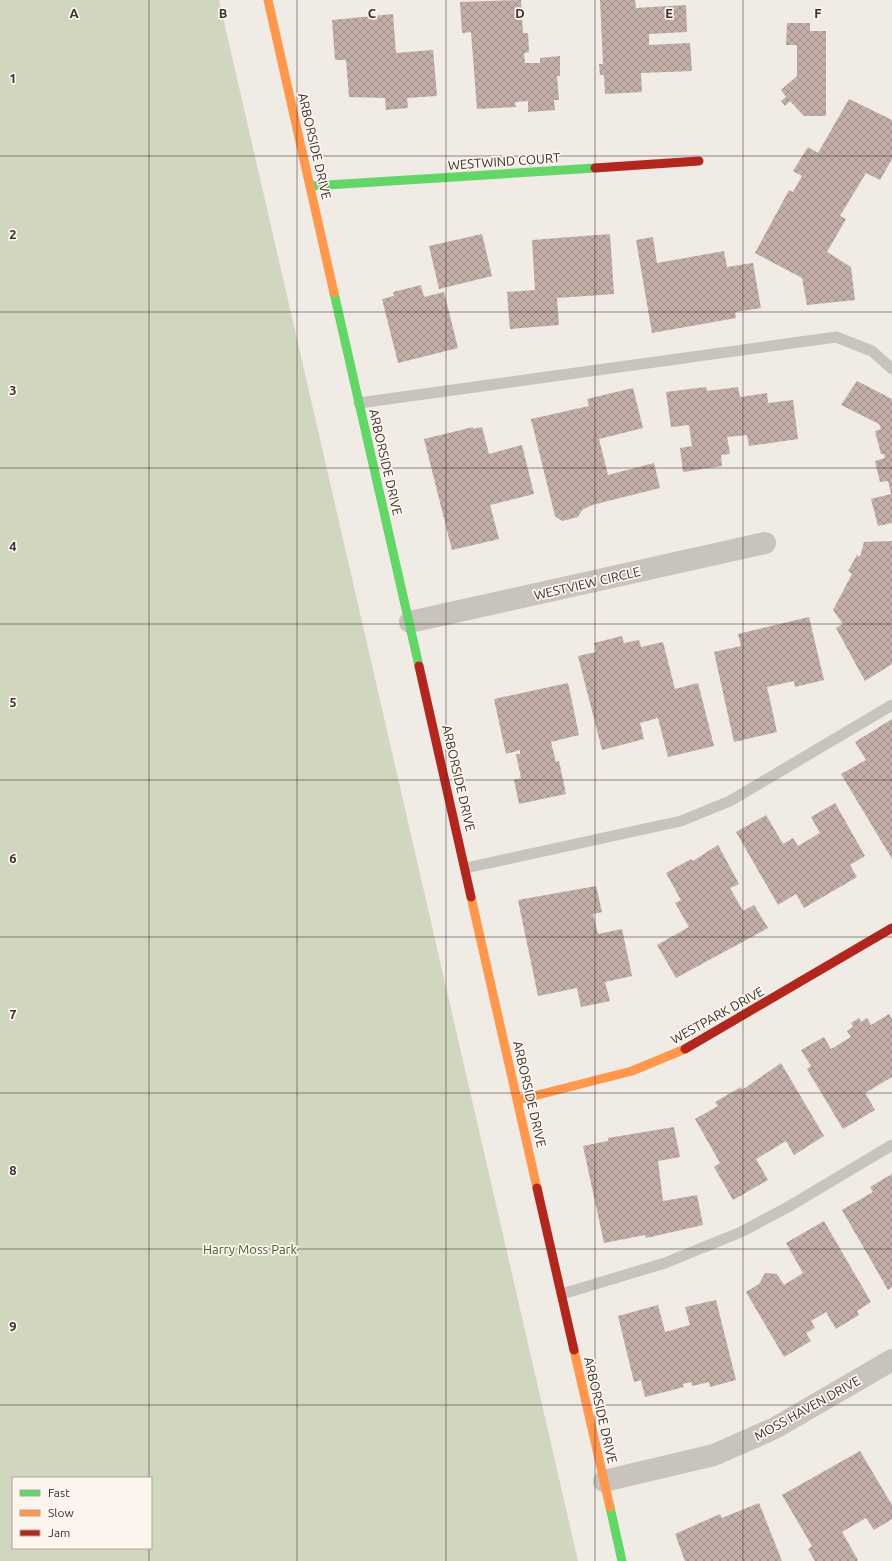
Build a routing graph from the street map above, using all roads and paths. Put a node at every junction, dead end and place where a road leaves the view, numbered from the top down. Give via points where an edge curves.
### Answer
1 (268, 0) edge
2 (699, 161) dead end
3 (311, 186) junction
4 (892, 369) edge
5 (360, 403) junction
6 (764, 543) dead end
7 (410, 622) junction
8 (892, 705) edge
9 (466, 868) junction
10 (892, 928) edge
11 (518, 1100) junction
12 (892, 1145) edge
13 (562, 1294) junction
14 (892, 1360) edge
15 (604, 1481) junction
16 (622, 1561) edge

1 - 3 street, ARBORSIDE DRIVE
2 - 3 street, WESTWIND COURT
3 - 5 street, ARBORSIDE DRIVE
4 - 5 lane via 872,351 836,337
5 - 7 street, ARBORSIDE DRIVE
6 - 7 street, WESTVIEW CIRCLE
7 - 9 street, ARBORSIDE DRIVE
8 - 9 lane via 730,801 681,821
9 - 11 street, ARBORSIDE DRIVE
10 - 11 street, WESTPARK DRIVE via 688,1048 632,1071
11 - 13 street, ARBORSIDE DRIVE
12 - 13 lane via 741,1232 665,1263
13 - 15 street, ARBORSIDE DRIVE
14 - 15 street, MOSS HAVEN DRIVE via 775,1428 714,1456
15 - 16 street, ARBORSIDE DRIVE

